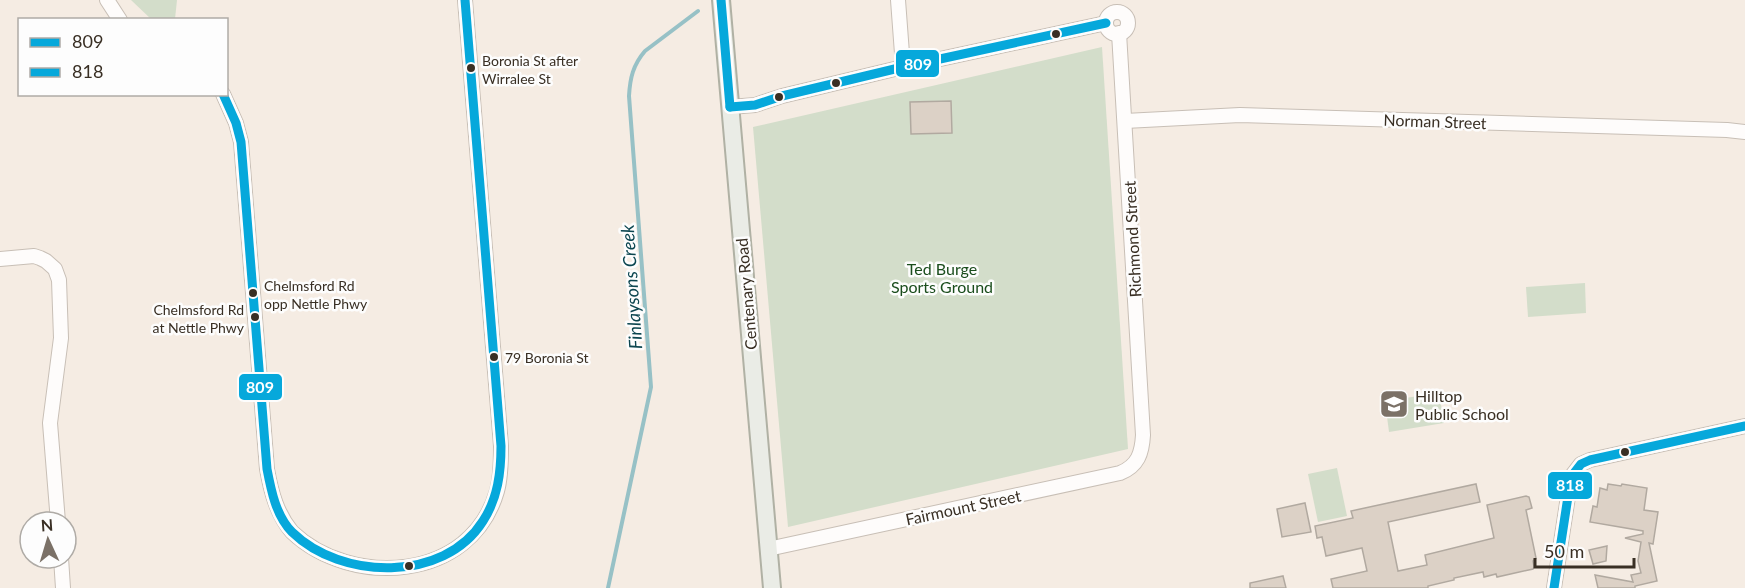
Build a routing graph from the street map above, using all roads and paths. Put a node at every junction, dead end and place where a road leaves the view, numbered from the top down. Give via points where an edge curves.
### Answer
1 (107, 0) edge
2 (465, 0) edge
3 (721, 0) edge
4 (898, 0) edge
5 (1118, 6) edge
6 (119, 18) edge
7 (1106, 23) junction
8 (1119, 33) junction
9 (903, 67) junction
10 (224, 96) edge
11 (730, 107) junction
12 (1125, 121) junction
13 (1745, 132) edge
14 (0, 259) edge
15 (1745, 426) edge
16 (1142, 444) joint
17 (57, 510) edge
18 (768, 549) junction
19 (62, 570) edge
20 (63, 588) edge
21 (772, 588) edge
22 (1554, 588) edge

1 - 6 street
2 - 10 street via 501,446 500,479 489,512 467,542 427,568 390,575 355,572 321,557 300,541 279,513 267,469 241,142
3 - 11 main road, Centenary Road
4 - 9 street
5 - 7 street
5 - 8 street via 1128,22
7 - 8 street via 1110,31
7 - 9 street
8 - 12 street, Richmond Street
9 - 11 street via 755,105
11 - 18 main road, Centenary Road
12 - 13 street, Norman Street via 1240,115
12 - 16 street, Richmond Street
14 - 17 street via 40,258 55,269 59,280 61,338 50,423
15 - 22 street via 1581,464 1571,477
16 - 18 street, Fairmount Street via 1133,467 1120,473
18 - 21 main road, Centenary Road
19 - 20 street

